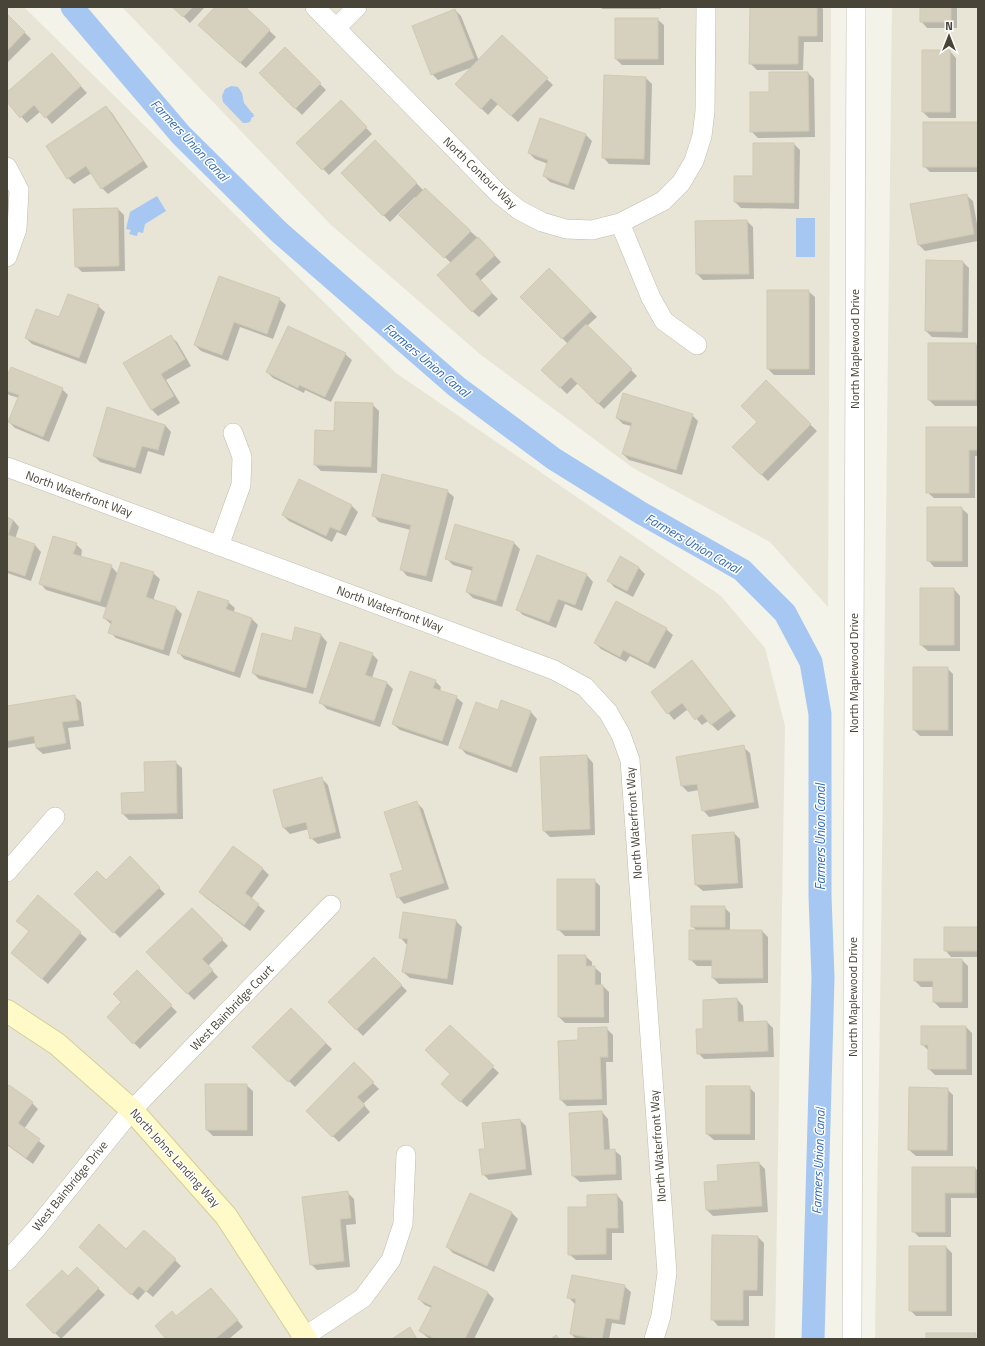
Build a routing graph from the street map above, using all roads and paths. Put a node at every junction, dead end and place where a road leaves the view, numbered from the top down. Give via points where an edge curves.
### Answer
1 (315, 7) edge
2 (357, 7) edge
3 (706, 7) edge
4 (856, 7) edge
5 (336, 28) junction
6 (7, 167) edge
7 (620, 223) junction
8 (7, 257) edge
9 (696, 345) dead end
10 (234, 433) dead end
11 (7, 467) edge
12 (219, 546) junction
13 (55, 817) dead end
14 (7, 872) edge
15 (331, 905) dead end
16 (7, 1011) edge
17 (132, 1110) junction
18 (406, 1155) dead end
19 (7, 1261) edge
20 (304, 1338) edge
21 (654, 1339) edge
22 (852, 1339) edge

1 - 5 street, North Contour Way
2 - 5 street
3 - 7 street, North Contour Way via 705,111 702,136 694,161 681,183 663,201
4 - 22 street, North Maplewood Drive
5 - 7 street, North Contour Way via 499,194 519,210 542,222 566,229 592,230
6 - 8 street via 19,190 17,229
7 - 9 street via 651,298 664,321
10 - 12 street via 242,457 241,484
11 - 12 street, North Waterfront Way
12 - 21 street, North Waterfront Way via 554,670 584,687 608,712 621,735 630,760 667,1273 661,1316
13 - 14 street
15 - 17 street, West Bainbridge Court
16 - 17 street, North Johns Landing Way via 57,1044
17 - 19 street, West Bainbridge Drive
17 - 20 street, North Johns Landing Way via 226,1216
18 - 20 street via 403,1224 391,1260 363,1298

